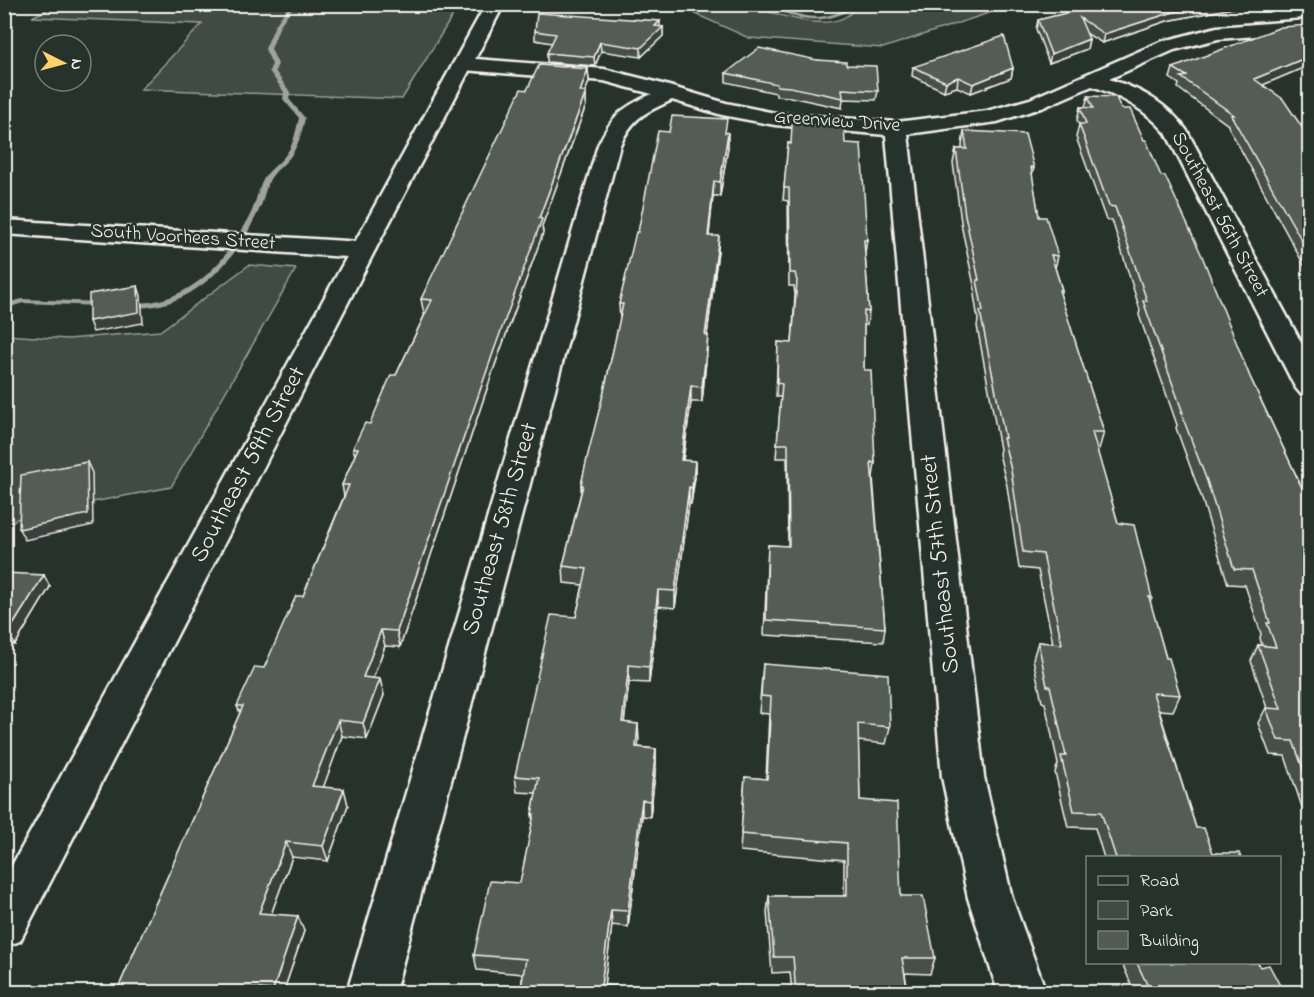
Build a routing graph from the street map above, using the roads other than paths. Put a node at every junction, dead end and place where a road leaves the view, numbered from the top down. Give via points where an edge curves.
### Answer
1 (495, 4) edge
2 (1310, 26) edge
3 (463, 64) junction
4 (1093, 80) junction
5 (669, 94) junction
6 (896, 129) junction
7 (4, 227) edge
8 (362, 250) junction
9 (1310, 387) edge
10 (4, 926) edge
11 (371, 993) edge
12 (1022, 993) edge

1 - 3 street, Southeast 59th Street
2 - 4 street, Greenview Drive via 1217,33 1167,46
3 - 5 street, Greenview Drive via 604,75
3 - 8 street, Southeast 59th Street
4 - 6 street, Greenview Drive via 1037,103 988,117
4 - 9 street, Southeast 56th Street via 1132,93 1159,111 1176,131
5 - 6 street, Greenview Drive via 775,119
5 - 11 street, Southeast 58th Street via 639,108 620,123 609,145
6 - 12 street, Southeast 57th Street via 963,777 990,898
7 - 8 street, South Voorhees Street
8 - 10 street, Southeast 59th Street

